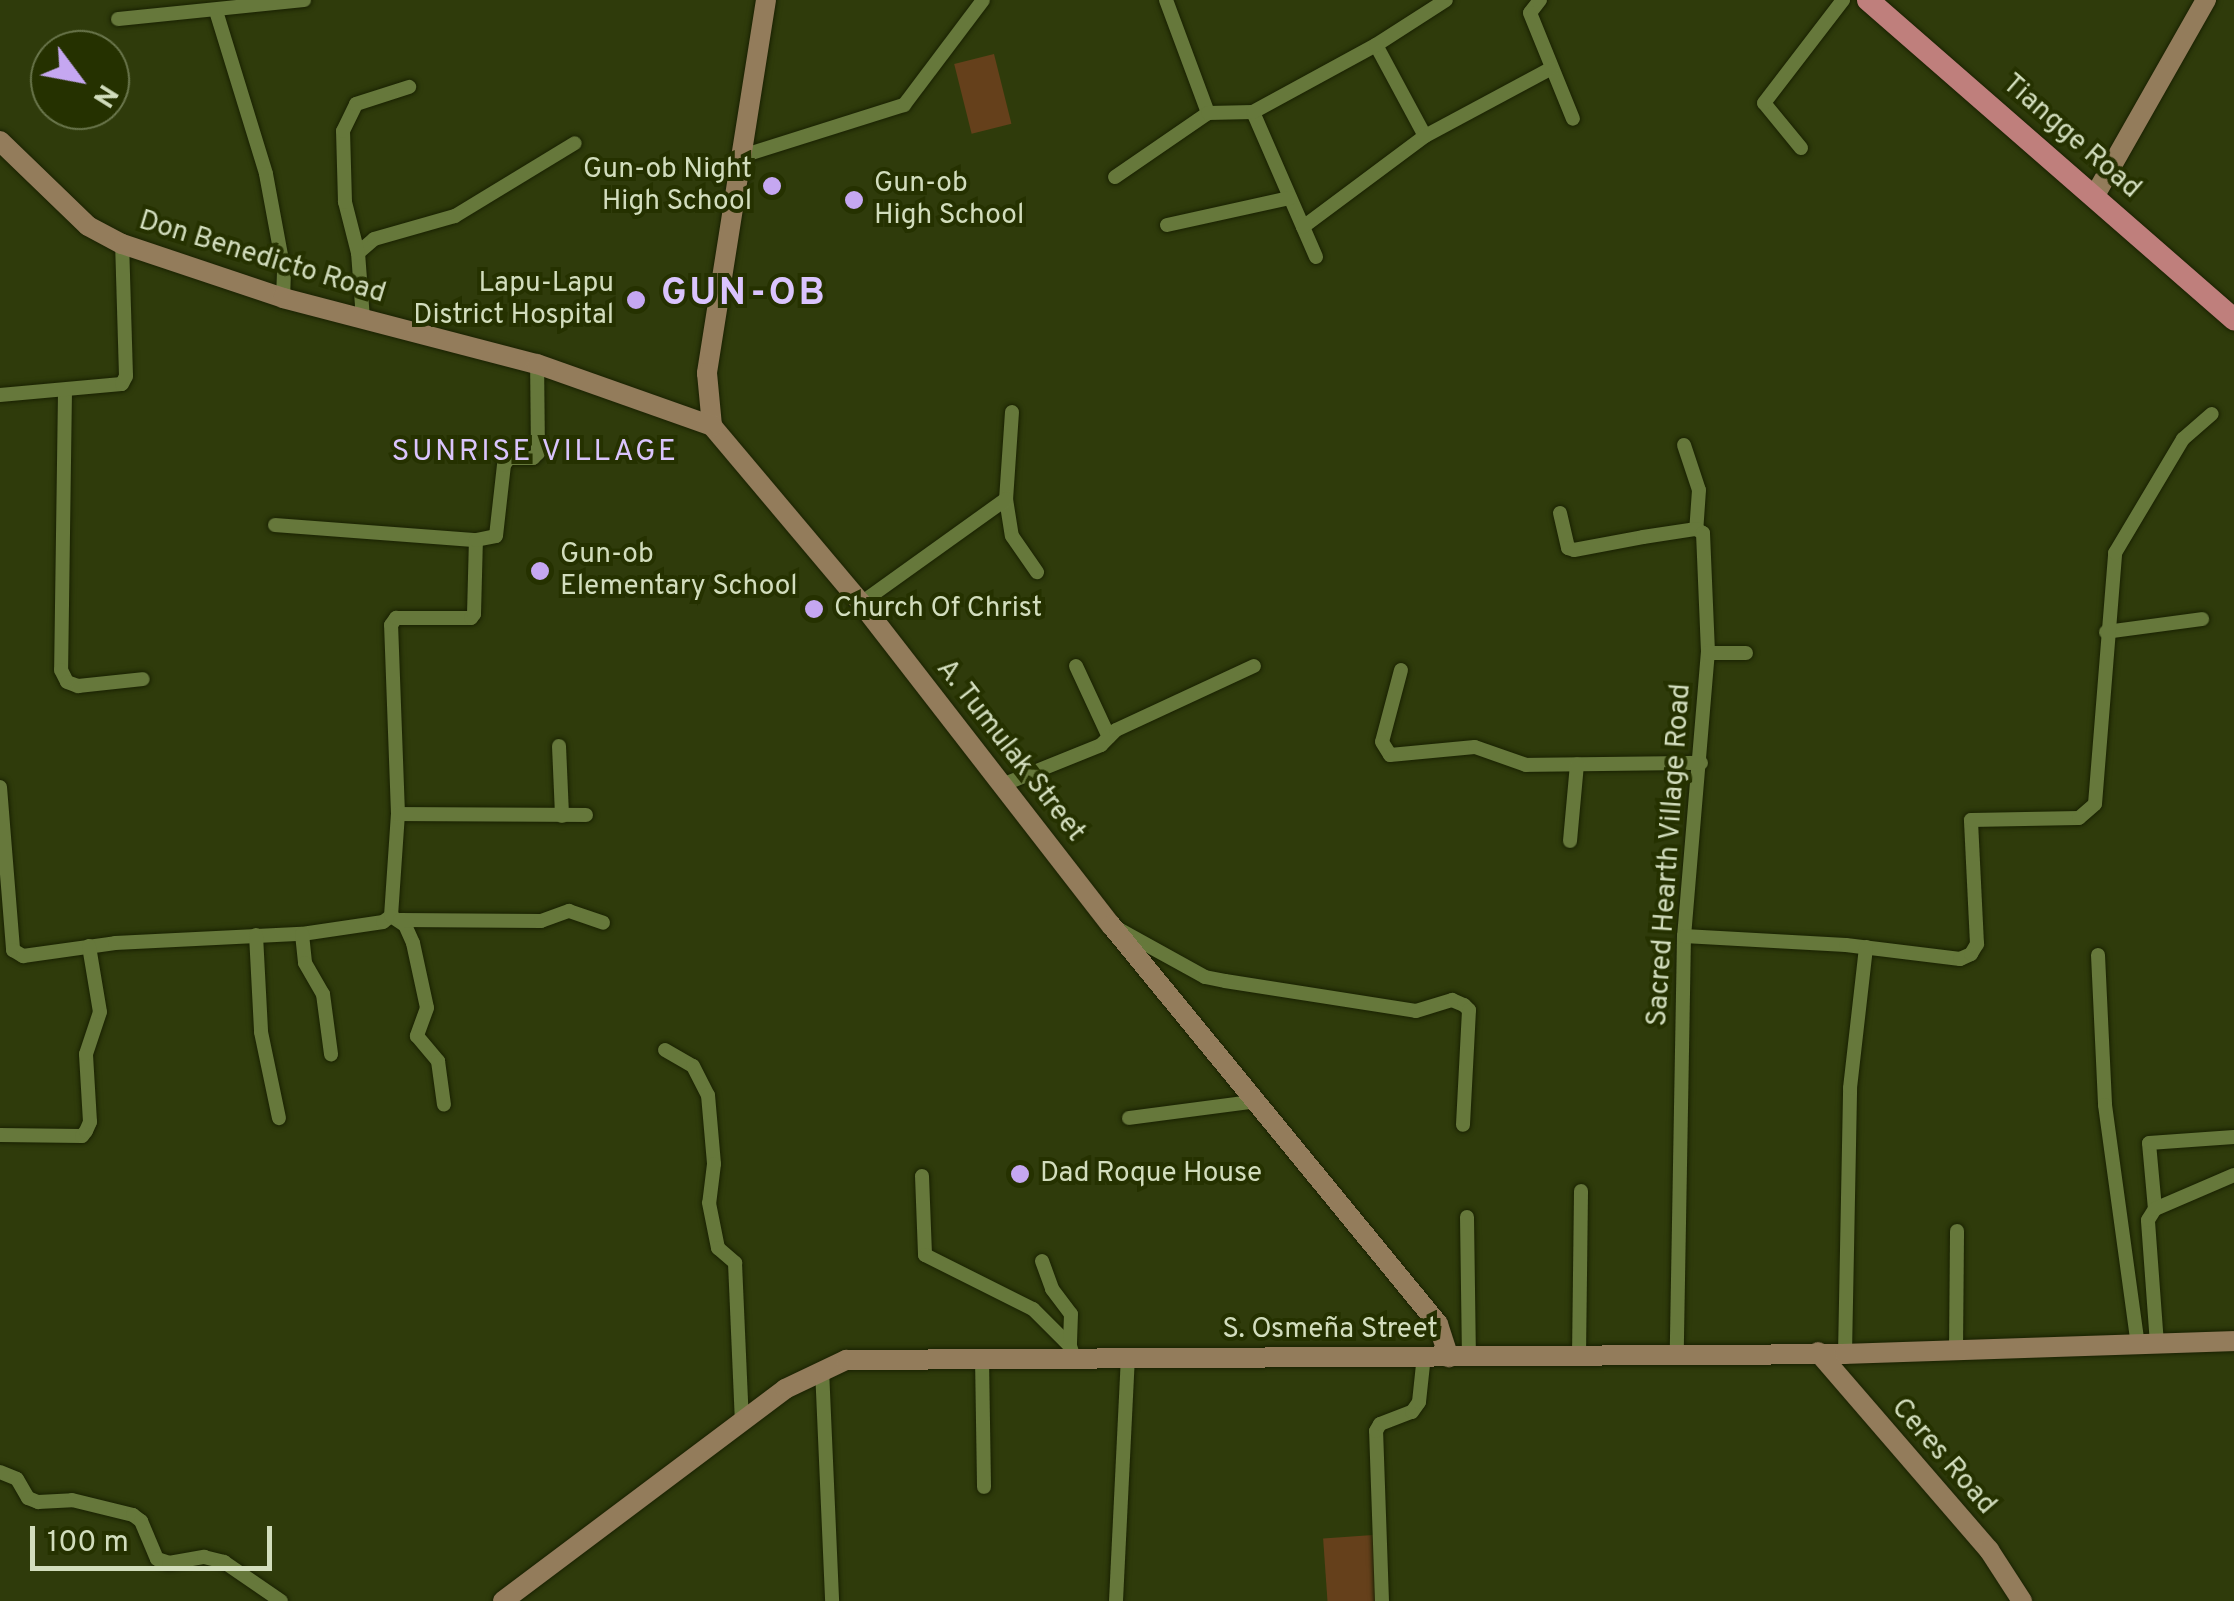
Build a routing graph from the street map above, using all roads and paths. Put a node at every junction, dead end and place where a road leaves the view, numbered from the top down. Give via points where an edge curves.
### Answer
1 (304, 0) edge
2 (766, 0) edge
3 (982, 0) edge
4 (1166, 0) edge
5 (1446, 0) edge
6 (1540, 0) edge
7 (1843, 0) edge
8 (1868, 0) edge
9 (2206, 0) edge
10 (216, 10) junction
11 (118, 19) dead end
12 (1376, 46) junction
13 (1550, 69) junction
14 (409, 87) dead end
15 (1253, 112) junction
16 (1208, 113) junction
17 (1573, 119) dead end
18 (1425, 136) junction
19 (0, 140) edge
20 (575, 142) dead end
21 (1802, 148) dead end
22 (742, 156) junction
23 (1115, 177) dead end
24 (2094, 197) junction
25 (1290, 198) junction
26 (1167, 225) dead end
27 (1303, 228) junction
28 (122, 244) junction
29 (358, 253) junction
30 (1316, 257) dead end
31 (284, 298) junction
32 (363, 319) junction
33 (2234, 319) edge
34 (536, 364) junction
35 (65, 391) junction
36 (0, 395) edge
37 (1012, 412) dead end
38 (2212, 414) dead end
39 (712, 426) junction
40 (1684, 445) dead end
41 (1006, 499) junction
42 (1560, 513) dead end
43 (275, 525) dead end
44 (1696, 530) junction
45 (476, 540) junction
46 (1037, 572) dead end
47 (861, 604) junction
48 (2202, 619) dead end
49 (2106, 632) junction
50 (1746, 652) dead end
51 (1708, 653) junction
52 (1076, 666) dead end
53 (1254, 666) dead end
54 (1402, 670) dead end
55 (144, 679) dead end
56 (1109, 736) junction
57 (559, 746) dead end
58 (1577, 764) junction
59 (1701, 764) junction
60 (1002, 785) junction
61 (0, 787) edge
62 (398, 814) junction
63 (586, 815) dead end
64 (562, 816) junction
65 (1570, 842) dead end
66 (396, 918) junction
67 (603, 924) dead end
68 (1111, 925) junction
69 (302, 934) junction
70 (256, 935) junction
71 (1684, 936) junction
72 (89, 946) junction
73 (1866, 947) junction
74 (2098, 954) dead end
75 (665, 1050) dead end
76 (331, 1054) dead end
77 (1259, 1101) junction
78 (444, 1105) dead end
79 (279, 1118) dead end
80 (1128, 1118) dead end
81 (1463, 1124) dead end
82 (0, 1134) edge
83 (2234, 1137) edge
84 (922, 1176) dead end
85 (2234, 1176) edge
86 (1581, 1192) dead end
87 (2156, 1210) junction
88 (1467, 1216) dead end
89 (1958, 1231) dead end
90 (1042, 1261) dead end
91 (2234, 1342) edge
92 (2147, 1344) junction
93 (1956, 1350) junction
94 (1072, 1352) junction
95 (1818, 1352) junction
96 (1845, 1354) junction
97 (1676, 1355) junction
98 (1424, 1356) junction
99 (1579, 1356) junction
100 (1459, 1357) junction
101 (982, 1358) junction
102 (1128, 1359) junction
103 (822, 1369) junction
104 (742, 1422) junction
105 (0, 1472) edge
106 (984, 1487) dead end
107 (281, 1601) edge
108 (503, 1601) edge
109 (832, 1601) edge
110 (1116, 1601) edge
111 (1382, 1601) edge
112 (2022, 1601) edge

1 - 10 street
2 - 22 street
3 - 22 street via 904,105
4 - 16 street
5 - 12 street
6 - 13 street via 1530,14
7 - 21 street via 1764,103
8 - 24 main road, Tiangge Road
9 - 24 street
10 - 11 street
10 - 31 street via 266,174
12 - 15 street
12 - 18 street
13 - 17 street
13 - 18 street
14 - 29 street via 356,104 342,131 345,202
15 - 16 street
15 - 25 street
16 - 23 street
18 - 27 street
19 - 28 street, Don Benedicto Road via 88,226
20 - 29 street via 455,216 374,239
22 - 39 street via 706,373
24 - 33 main road, Tiangge Road
25 - 26 street
25 - 27 street
27 - 30 street
28 - 31 street, Don Benedicto Road
28 - 35 street via 126,376 122,384
29 - 32 street
31 - 32 street, Don Benedicto Road
32 - 34 street, Don Benedicto Road
34 - 39 street, Don Benedicto Road
34 - 45 street via 538,453 505,461 496,536
35 - 36 street
35 - 55 street via 60,670 78,686
37 - 41 street
38 - 49 street via 2183,439 2124,534 2110,573
39 - 47 street, A. Tumulak Street
40 - 44 street, Sacred Hearth Village Road via 1698,490
41 - 46 street via 1012,536
41 - 47 street
42 - 44 street via 1574,550
43 - 45 street
44 - 51 street, Sacred Hearth Village Road via 1704,542
45 - 62 street via 471,618 396,618 391,625
47 - 60 street, A. Tumulak Street
48 - 49 street
49 - 73 street via 2096,804 2079,818 1971,820 1977,944 1971,954
50 - 51 street
51 - 59 street, Sacred Hearth Village Road
52 - 56 street
53 - 56 street
54 - 58 street via 1382,742 1390,755 1475,747 1526,765
56 - 60 street
57 - 64 street
58 - 59 street
58 - 65 street
59 - 71 street, Sacred Hearth Village Road
60 - 68 street, A. Tumulak Street
61 - 72 street via 12,950 23,956
62 - 64 street
62 - 66 street
63 - 64 street
66 - 67 street via 541,921 569,912
66 - 69 street
66 - 78 street via 413,943 427,995 417,1036 438,1061
68 - 77 street, A. Tumulak Street
68 - 81 street via 1205,976 1416,1011 1452,1000 1464,1004
69 - 70 street
69 - 76 street via 305,963 324,994
70 - 72 street
70 - 79 street via 260,1032
71 - 73 street
71 - 97 street, Sacred Hearth Village Road
72 - 82 street via 100,1012 86,1054 86,1131
73 - 96 street via 1850,1088
74 - 92 street via 2106,1105
75 - 104 street via 693,1066 708,1094 714,1164 709,1203 718,1248 735,1263
77 - 80 street
77 - 100 street, A. Tumulak Street
83 - 87 street via 2149,1143
84 - 94 street via 925,1255 1010,1294
85 - 87 street
86 - 99 street
87 - 92 street via 2148,1220
88 - 100 street
89 - 93 street
90 - 94 street via 1071,1314
91 - 92 street, S. Osmeña Street
92 - 93 street, S. Osmeña Street
93 - 96 street, S. Osmeña Street
94 - 101 street, S. Osmeña Street
94 - 102 street, S. Osmeña Street
95 - 96 street, S. Osmeña Street
95 - 97 street, S. Osmeña Street
95 - 112 street, Ceres Road via 1989,1550
97 - 99 street, S. Osmeña Street
98 - 100 street, S. Osmeña Street
98 - 102 street, S. Osmeña Street
98 - 111 street via 1419,1402 1376,1431
99 - 100 street, S. Osmeña Street
101 - 103 street, S. Osmeña Street via 862,1359
101 - 106 street
102 - 110 street
103 - 104 street, S. Osmeña Street
103 - 109 street
104 - 108 street, S. Osmeña Street
105 - 107 street via 17,1479 38,1502 72,1500 133,1515 157,1560 224,1562

